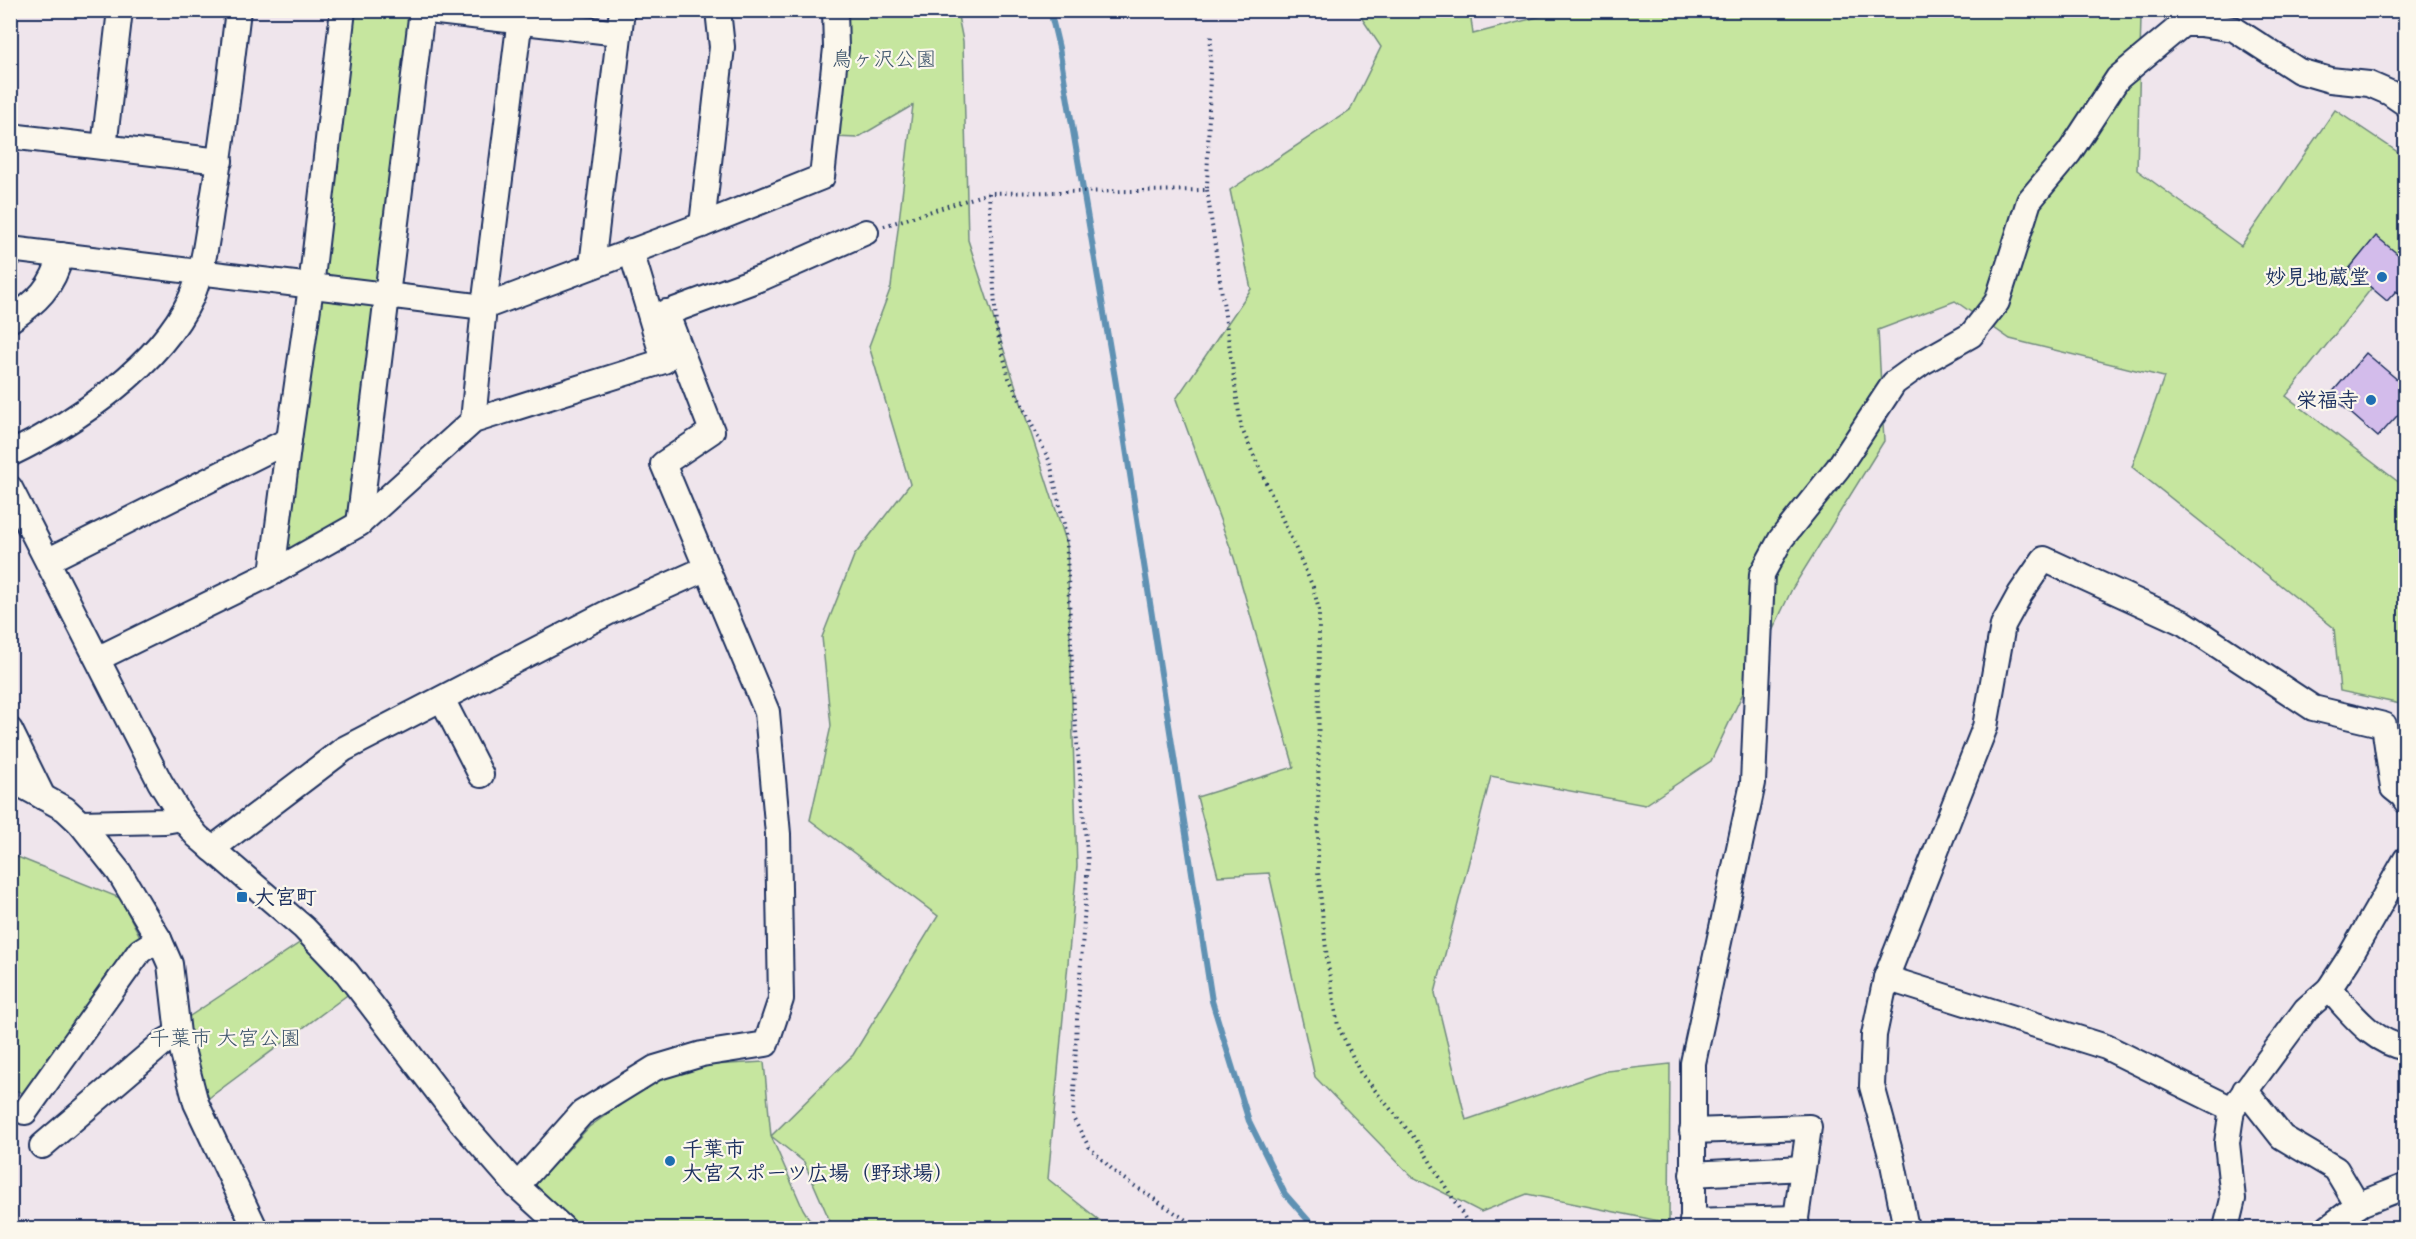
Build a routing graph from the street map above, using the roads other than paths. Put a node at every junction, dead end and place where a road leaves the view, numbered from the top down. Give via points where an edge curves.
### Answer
1 (120, 10) edge
2 (238, 10) edge
3 (343, 10) edge
4 (717, 10) edge
5 (835, 10) edge
6 (421, 11) edge
7 (520, 16) edge
8 (2190, 17) edge
9 (620, 22) edge
10 (2406, 104) edge
11 (10, 136) edge
12 (104, 147) junction
13 (220, 161) junction
14 (702, 225) junction
15 (866, 232) road end
16 (10, 249) edge
17 (631, 251) junction
18 (61, 255) junction
19 (592, 266) junction
20 (202, 271) junction
21 (311, 287) junction
22 (387, 296) junction
23 (484, 307) junction
24 (659, 315) junction
25 (10, 320) edge
26 (473, 421) junction
27 (289, 440) junction
28 (10, 454) edge
29 (10, 488) edge
30 (359, 524) junction
31 (49, 560) junction
32 (707, 568) junction
33 (272, 573) junction
34 (99, 658) junction
35 (442, 699) junction
36 (10, 730) edge
37 (481, 776) dead end
38 (10, 779) edge
39 (43, 797) junction
40 (2406, 801) edge
41 (182, 818) junction
42 (80, 823) junction
43 (212, 849) junction
44 (2406, 859) edge
45 (159, 939) junction
46 (1886, 978) junction
47 (2329, 989) junction
48 (178, 1034) junction
49 (2406, 1048) edge
50 (2238, 1100) junction
51 (25, 1112) dead end
52 (1692, 1131) junction
53 (42, 1146) dead end
54 (1803, 1168) junction
55 (1692, 1174) junction
56 (517, 1186) junction
57 (2406, 1186) edge
58 (2358, 1206) junction
59 (548, 1223) edge
60 (1796, 1223) edge
61 (1693, 1225) edge
62 (255, 1228) edge
63 (1906, 1228) edge
64 (2226, 1228) edge
65 (2328, 1228) edge

1 - 12 street
2 - 13 street
3 - 21 street
4 - 14 street via 722,47
5 - 14 street via 836,48 822,177
6 - 7 street
6 - 22 street
7 - 9 street
7 - 23 street
8 - 10 street via 2200,24 2234,29 2299,71 2330,80 2369,84
8 - 52 street via 2118,78 2068,153 2029,201 1997,302 1971,335 1894,383 1838,468 1781,539 1762,574 1753,783 1693,1063
9 - 19 street
11 - 12 street
12 - 13 street
13 - 20 street
14 - 17 street
15 - 24 street via 764,277
16 - 18 street
17 - 19 street
17 - 24 street
18 - 20 street
18 - 25 street via 56,274 44,293
19 - 23 street
20 - 21 street
20 - 28 street via 190,300 170,330 128,377 72,420
21 - 22 street
21 - 27 street
22 - 23 street
22 - 30 street
23 - 26 street
24 - 26 street via 664,361
24 - 32 street via 712,431 663,464
26 - 30 street
27 - 31 street
27 - 33 street
29 - 31 street
30 - 33 street
31 - 34 street
32 - 35 street via 609,612
32 - 56 street via 767,711 778,834 781,999 766,1044 702,1054 655,1068 582,1113
33 - 34 street
34 - 41 street
35 - 37 street
35 - 43 street via 344,748
36 - 39 street
38 - 39 street
39 - 42 street
40 - 46 street via 2393,788 2384,725 2313,708 2184,623 2044,559 2002,625 1985,727
41 - 42 street
41 - 43 street
42 - 45 street via 119,872
43 - 56 street via 304,928 347,973 462,1123
44 - 47 street
45 - 48 street via 170,964
45 - 51 street via 141,951
46 - 50 street via 2106,1047
46 - 63 street via 1874,1035 1872,1086
47 - 49 street via 2371,1034
47 - 50 street via 2306,1009
48 - 53 street
48 - 62 street via 196,1103
50 - 58 street via 2282,1137 2336,1169
50 - 64 street via 2227,1143 2233,1199
52 - 54 street via 1809,1127
52 - 55 street
54 - 55 street
54 - 60 street
55 - 61 street
56 - 59 street
57 - 58 street
58 - 65 street
60 - 61 street

